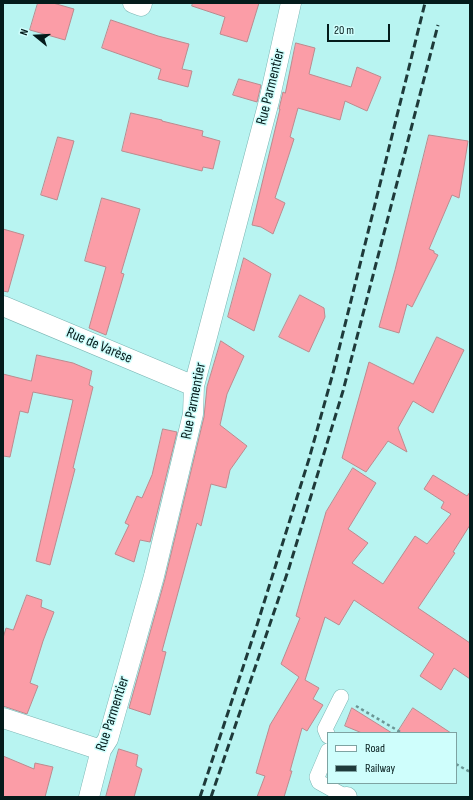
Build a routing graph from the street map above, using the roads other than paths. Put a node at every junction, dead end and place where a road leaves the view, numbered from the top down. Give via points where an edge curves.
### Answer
1 (133, 3) edge
2 (142, 3) edge
3 (291, 3) edge
4 (3, 306) edge
5 (194, 386) junction
6 (341, 697) road end
7 (3, 718) edge
8 (327, 734) edge
9 (101, 750) junction
10 (327, 753) edge
11 (89, 797) edge
12 (346, 797) edge

1 - 2 street via 142,6
3 - 5 street, Rue Parmentier via 269,101
4 - 5 street, Rue de Varèse
5 - 9 street, Rue Parmentier via 193,414 154,576 108,739
6 - 8 street via 325,729
7 - 9 street
9 - 11 street, Rue Parmentier
10 - 12 street via 317,777 319,782

